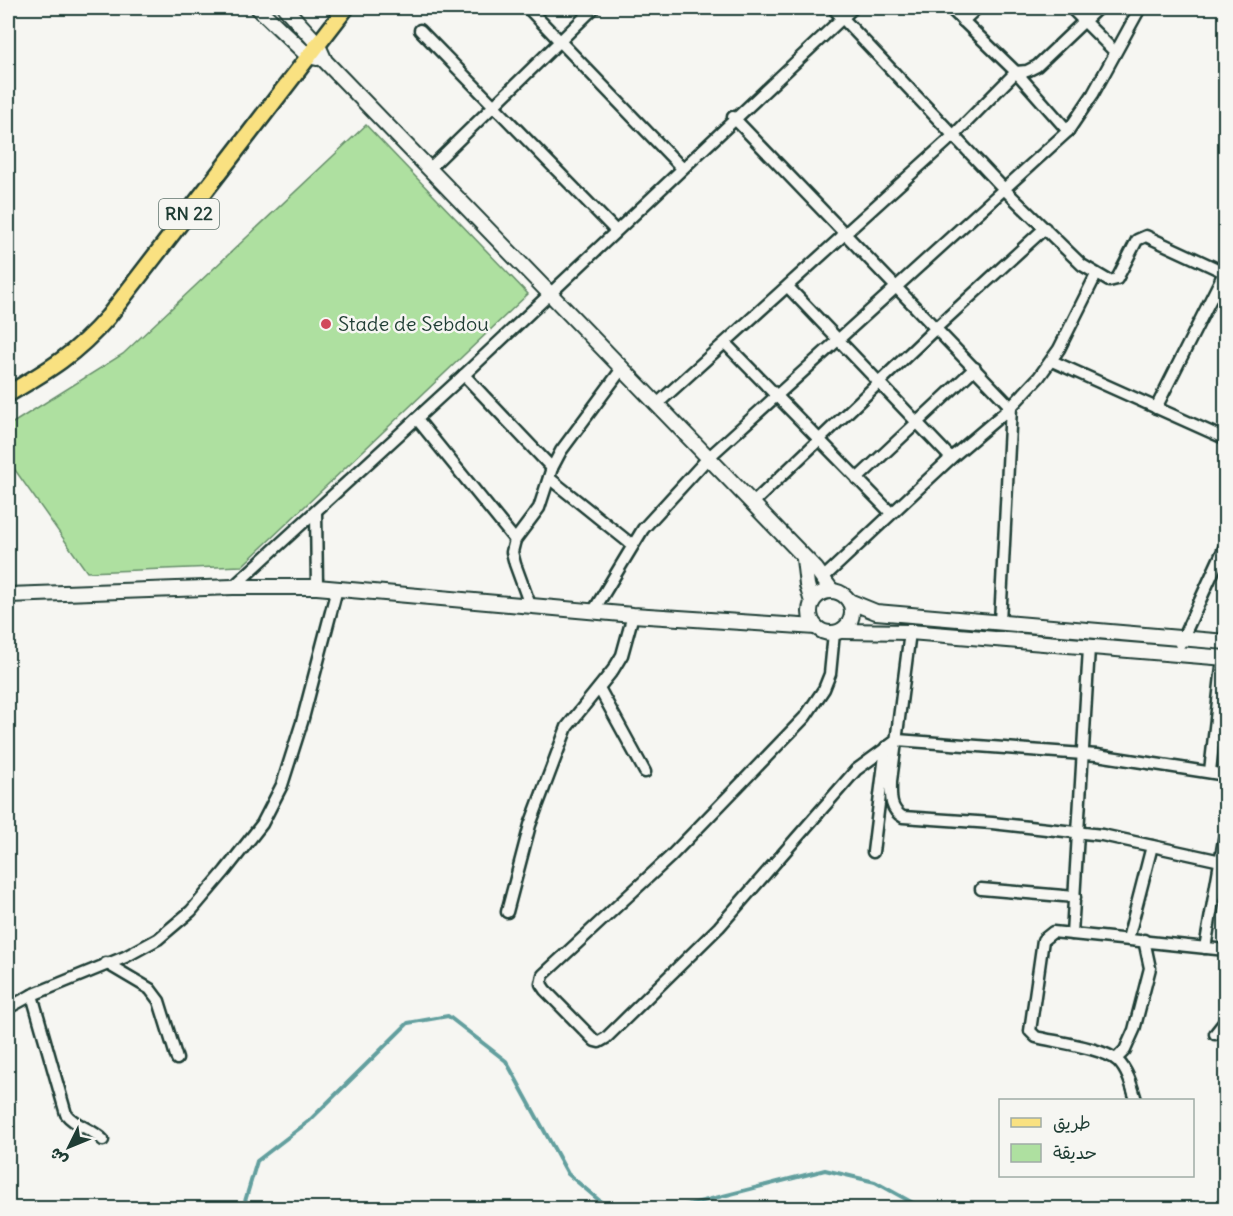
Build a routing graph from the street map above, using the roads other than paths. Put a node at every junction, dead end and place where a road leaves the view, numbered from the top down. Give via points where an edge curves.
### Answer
1 (258, 8) edge
2 (285, 8) edge
3 (346, 8) edge
4 (528, 8) edge
5 (594, 8) edge
6 (833, 8) edge
7 (853, 8) edge
8 (950, 8) edge
9 (977, 8) edge
10 (1071, 8) edge
11 (1098, 8) edge
12 (1140, 8) edge
13 (842, 18) junction
14 (963, 21) junction
15 (1084, 21) junction
16 (420, 30) dead end
17 (559, 40) junction
18 (317, 43) junction
19 (1115, 52) junction
20 (308, 56) junction
21 (325, 61) junction
22 (1016, 72) junction
23 (493, 106) junction
24 (734, 117) junction
25 (1068, 131) junction
26 (953, 136) junction
27 (681, 167) junction
28 (429, 169) junction
29 (1004, 189) junction
30 (1045, 228) junction
31 (615, 230) junction
32 (845, 234) junction
33 (1225, 273) edge
34 (1096, 275) junction
35 (788, 287) junction
36 (894, 287) junction
37 (548, 294) junction
38 (935, 329) junction
39 (837, 340) junction
40 (725, 343) junction
41 (1052, 361) junction
42 (975, 369) junction
43 (621, 370) junction
44 (464, 375) junction
45 (879, 383) junction
46 (8, 394) edge
47 (775, 397) junction
48 (656, 405) junction
49 (1011, 407) junction
50 (1156, 408) junction
51 (417, 418) junction
52 (918, 424) junction
53 (1226, 439) edge
54 (819, 441) junction
55 (708, 458) junction
56 (951, 458) junction
57 (550, 473) junction
58 (857, 479) junction
59 (752, 504) junction
60 (316, 512) junction
61 (891, 513) junction
62 (515, 540) junction
63 (631, 544) junction
64 (1226, 544) edge
65 (804, 559) junction
66 (823, 578) junction
67 (233, 587) junction
68 (317, 587) junction
69 (337, 589) junction
70 (832, 591) junction
71 (8, 595) edge
72 (849, 601) junction
73 (530, 604) junction
74 (811, 605) junction
75 (594, 610) junction
76 (633, 615) junction
77 (1000, 622) junction
78 (786, 626) junction
79 (816, 627) junction
80 (837, 632) junction
81 (910, 632) junction
82 (1183, 638) junction
83 (1226, 642) edge
84 (1089, 648) junction
85 (1176, 654) junction
86 (1224, 658) edge
87 (599, 688) junction
88 (897, 740) junction
89 (886, 747) junction
90 (1082, 753) junction
91 (1210, 771) junction
92 (645, 772) dead end
93 (1226, 775) edge
94 (1226, 828) edge
95 (1079, 833) junction
96 (1152, 846) junction
97 (873, 852) dead end
98 (1221, 861) junction
99 (981, 890) dead end
100 (1075, 897) junction
101 (507, 912) dead end
102 (1072, 934) junction
103 (1128, 939) junction
104 (1144, 940) junction
105 (1205, 948) junction
106 (1226, 950) edge
107 (106, 963) junction
108 (32, 995) junction
109 (8, 1008) edge
110 (1226, 1020) edge
111 (1215, 1034) dead end
112 (177, 1059) dead end
113 (1116, 1059) junction
114 (1135, 1099) edge
115 (103, 1140) dead end

1 - 20 main road
2 - 18 main road
3 - 18 main road, RN 22
4 - 17 street
5 - 17 street
6 - 13 street
7 - 13 street
8 - 14 street
9 - 14 street
10 - 15 street
11 - 15 street
12 - 19 street
13 - 24 street
13 - 26 street
14 - 22 street
15 - 19 street
15 - 22 street via 1032,69
16 - 23 street
17 - 23 street
17 - 27 street
18 - 20 main road, RN 22
18 - 21 main road
19 - 25 street
20 - 21 main road
20 - 46 main road, RN 22 via 84,345
21 - 28 main road
22 - 25 street
22 - 26 street
23 - 28 street
23 - 31 street
24 - 27 street
24 - 32 street
25 - 29 street
26 - 29 street
26 - 32 street
27 - 31 street
28 - 37 main road
29 - 30 street
29 - 36 street
30 - 34 street
30 - 38 street
31 - 37 street
32 - 35 street
32 - 36 street
33 - 34 street via 1146,236 1137,240 1117,279 1109,281
33 - 50 street
34 - 41 street
35 - 39 street
35 - 40 street
36 - 38 street
36 - 39 street
37 - 43 main road
37 - 44 street
38 - 42 street
38 - 45 street
39 - 45 street
39 - 47 street
40 - 47 street
40 - 48 street
41 - 49 street
41 - 50 street
42 - 49 street
42 - 52 street
43 - 48 main road
43 - 57 street via 561,451
44 - 51 street
44 - 57 street
45 - 52 street
45 - 54 street
47 - 54 street
47 - 55 street
48 - 55 main road
49 - 56 street
49 - 77 street
50 - 53 street
51 - 60 street
51 - 62 street
52 - 56 street
52 - 58 street
54 - 58 street
54 - 59 street
55 - 59 main road
55 - 63 street
56 - 61 street
57 - 62 street via 539,508
57 - 63 street
58 - 61 street
59 - 65 main road
60 - 67 street
60 - 68 street
61 - 66 street
62 - 73 street via 512,552
63 - 75 street
64 - 82 street
65 - 66 main road
65 - 74 main road
66 - 70 main road
67 - 68 main road
67 - 71 main road
68 - 69 main road
69 - 73 main road
69 - 107 street via 286,774 262,825 191,910 158,939
70 - 72 main road
70 - 74 main road via 820,593
72 - 77 main road via 876,612
72 - 80 main road via 852,614 846,626
73 - 75 main road
74 - 78 main road
74 - 79 main road via 810,615
75 - 76 main road
76 - 78 main road
76 - 87 street via 622,655
77 - 82 main road
78 - 79 main road
79 - 80 main road
80 - 81 main road
80 - 89 street via 830,674 805,717 670,857 548,969 542,978 545,990 595,1041 603,1041 690,958 834,794
81 - 84 main road
81 - 88 street
82 - 83 main road
82 - 85 street
84 - 85 main road
84 - 90 street
85 - 86 main road
86 - 91 street
87 - 92 street
87 - 101 street via 573,717 557,750 520,856
88 - 89 street
88 - 90 street
88 - 95 street via 891,800 894,811 903,817
89 - 97 street
90 - 91 street
90 - 95 street
91 - 93 street
94 - 98 street
95 - 96 street
95 - 100 street
96 - 98 street
96 - 103 street
98 - 105 street
99 - 100 street
100 - 102 street
102 - 103 street
102 - 113 street via 1053,932 1042,940 1030,1031 1036,1037
103 - 104 street
104 - 105 street
104 - 113 street via 1150,968 1134,1030
105 - 106 street
107 - 108 street
107 - 112 street via 150,989 159,1001
108 - 109 street
108 - 115 street via 66,1114 72,1122
110 - 111 street
113 - 114 street via 1127,1074

